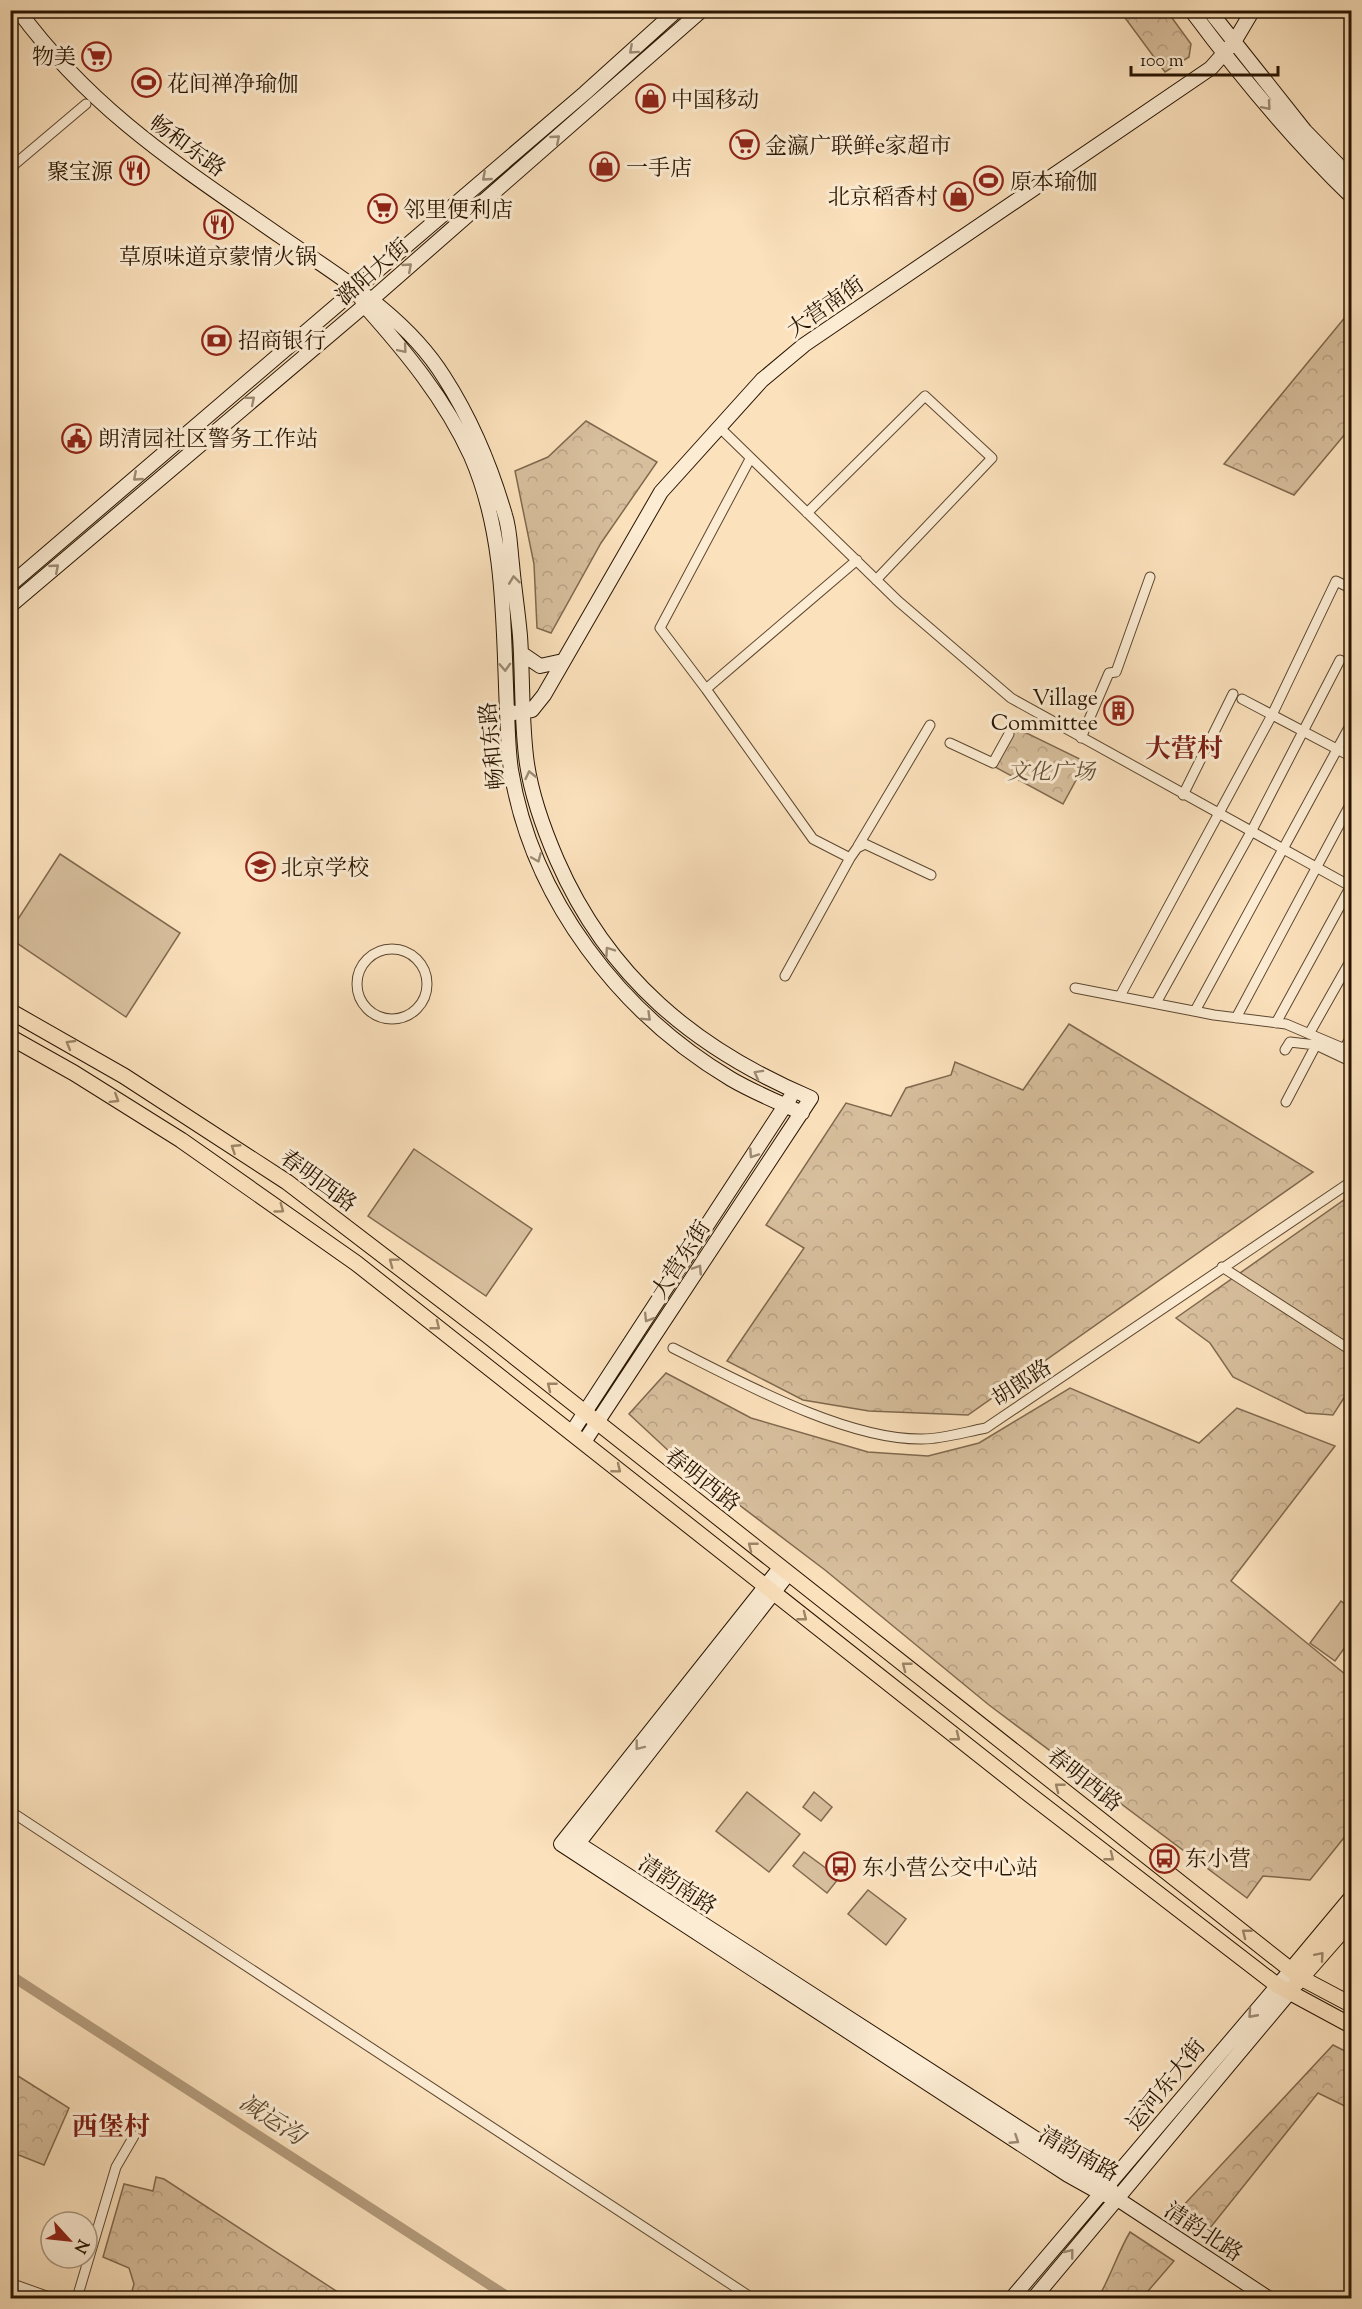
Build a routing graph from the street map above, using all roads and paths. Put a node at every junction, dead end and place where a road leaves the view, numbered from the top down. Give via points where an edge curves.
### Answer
1 (18, 10) edge
2 (677, 10) edge
3 (702, 10) edge
4 (1191, 10) edge
5 (1209, 10) edge
6 (1253, 10) edge
7 (1234, 42) junction
8 (1224, 55) junction
9 (86, 104) dead end
10 (10, 172) edge
11 (1352, 179) edge
12 (1352, 197) edge
13 (357, 289) junction
14 (368, 302) junction
15 (718, 426) junction
16 (750, 459) junction
17 (807, 513) junction
18 (856, 560) junction
19 (1150, 577) dead end
20 (876, 580) junction
21 (10, 585) edge
22 (1352, 589) edge
23 (10, 606) edge
24 (521, 653) junction
25 (1340, 660) dead end
26 (563, 661) junction
27 (706, 689) junction
28 (524, 713) junction
29 (507, 714) junction
30 (1272, 715) junction
31 (1352, 722) edge
32 (930, 725) dead end
33 (1301, 730) junction
34 (1009, 734) dead end
35 (1081, 738) junction
36 (950, 743) dead end
37 (1336, 749) junction
38 (1352, 757) edge
39 (1183, 795) junction
40 (1352, 801) edge
41 (1217, 813) junction
42 (1251, 832) junction
43 (857, 848) junction
44 (1282, 849) junction
45 (850, 858) junction
46 (1316, 867) junction
47 (931, 875) dead end
48 (1351, 886) edge
49 (1352, 958) edge
50 (785, 976) dead end
51 (1075, 988) dead end
52 (1120, 996) junction
53 (1156, 1003) junction
54 (416, 1010) joint
55 (10, 1011) edge
56 (1195, 1011) junction
57 (1236, 1017) junction
58 (1276, 1023) junction
59 (1309, 1034) junction
60 (1352, 1035) edge
61 (10, 1037) edge
62 (1316, 1045) junction
63 (1285, 1050) dead end
64 (1348, 1050) edge
65 (1352, 1062) edge
66 (795, 1091) junction
67 (811, 1098) joint
68 (1286, 1102) dead end
69 (786, 1105) junction
70 (802, 1113) junction
71 (1352, 1181) edge
72 (1222, 1267) junction
73 (673, 1348) dead end
74 (1352, 1351) edge
75 (590, 1418) junction
76 (578, 1437) junction
77 (784, 1571) junction
78 (769, 1590) junction
79 (10, 1810) edge
80 (1352, 1897) edge
81 (1352, 1920) edge
82 (1296, 1974) junction
83 (1283, 1989) junction
84 (1352, 2005) edge
85 (1352, 2026) edge
86 (134, 2136) dead end
87 (1109, 2193) junction
88 (10, 2283) edge
89 (52, 2298) edge
90 (77, 2298) edge
91 (752, 2298) edge
92 (1012, 2298) edge
93 (1034, 2298) edge
94 (1268, 2298) edge

1 - 13 main road, 畅和东路 via 66,70 141,138
2 -> 13 main road, 潞阳大街
14 -> 3 main road, 潞阳大街
4 - 8 main road
5 - 7 main road
6 - 7 main road, 大营南街
7 - 8 main road, 大营南街
7 - 11 main road via 1305,130
8 -> 12 main road via 1314,161
8 - 15 main road, 大营南街 via 1211,68 804,345 762,380
9 - 10 street
13 - 14 main road, 畅和东路
13 -> 21 main road, 潞阳大街
23 -> 14 main road, 潞阳大街
24 -> 14 main road, 畅和东路 via 506,518 479,441 443,375 402,325
14 -> 29 main road, 畅和东路 via 418,367 472,458 492,522 502,583
15 - 16 street
15 - 26 main road, 大营南街 via 661,492
16 - 17 street
16 - 27 street via 660,628
17 - 18 street
17 - 20 street via 925,396 992,458
18 - 20 street
18 - 27 street
19 - 35 street via 1116,672 1109,673
20 - 35 street via 1011,698
22 - 30 street via 1336,581
24 - 26 main road via 540,666
24 - 28 main road, 畅和东路
25 - 33 street
26 - 28 main road, 大营南街 via 544,694 532,710
27 - 45 street via 813,839
28 - 29 main road
66 -> 28 main road, 畅和东路 via 762,1078 692,1031 648,996 614,959 568,886 543,826 528,765
29 -> 69 main road, 畅和东路 via 511,770 537,858 565,914 594,958 662,1031 732,1080
30 - 33 street
30 - 39 street via 1237,697
30 - 41 street
31 - 37 street
32 - 43 street
33 - 37 street
33 - 42 street
34 - 36 street via 993,764
35 - 39 street
37 - 38 street
37 - 44 street
39 - 41 street
40 - 46 street
41 - 42 street
41 - 52 street
42 - 44 street
42 - 53 street
43 - 45 street
43 - 47 street via 865,844
44 - 46 street
44 - 56 street
45 - 50 street
46 - 48 street
46 - 57 street
48 - 58 street
49 - 59 street
51 - 52 street
52 - 53 street
53 - 56 street
54 - 54 street via 423,1002 427,980 417,958 394,948 371,954 357,975 356,987 365,1007 384,1019 406,1016
75 -> 55 main road, 春明西路 via 287,1182 124,1076
56 - 57 street
57 - 58 street
58 - 59 street
59 - 64 street
60 - 64 street
61 -> 76 main road, 春明西路 via 74,1073 250,1187 356,1263
62 - 63 street via 1290,1042
62 - 65 street
62 - 68 street
66 - 67 main road, 畅和东路
66 - 69 main road, 大营东街
67 - 70 main road, 大营东街
69 - 70 main road, 畅和东路
69 -> 75 main road, 大营东街
75 -> 70 main road, 大营东街
71 - 72 street, 胡郎路
72 - 73 street, 胡郎路 via 986,1428 924,1439 888,1437 852,1428 751,1388
72 - 74 street
75 - 76 main road, 大营东街
77 -> 75 main road, 春明西路
76 -> 78 main road, 春明西路
77 - 78 main road, 清韵南路
82 -> 77 main road, 春明西路
78 -> 83 main road, 春明西路
78 - 87 main road, 清韵南路 via 573,1844
79 - 91 street
80 - 82 main road, 运河东大街
82 -> 81 main road, 运河东大街
82 - 83 main road, 运河东大街
82 - 84 main road, 春明西路
83 - 85 main road, 春明西路
83 - 87 main road, 运河东大街
86 - 90 street via 112,2177
87 - 92 main road, 运河东大街 via 1077,2220
93 -> 87 main road, 运河东大街
87 - 94 main road, 清韵北路
88 - 89 street

